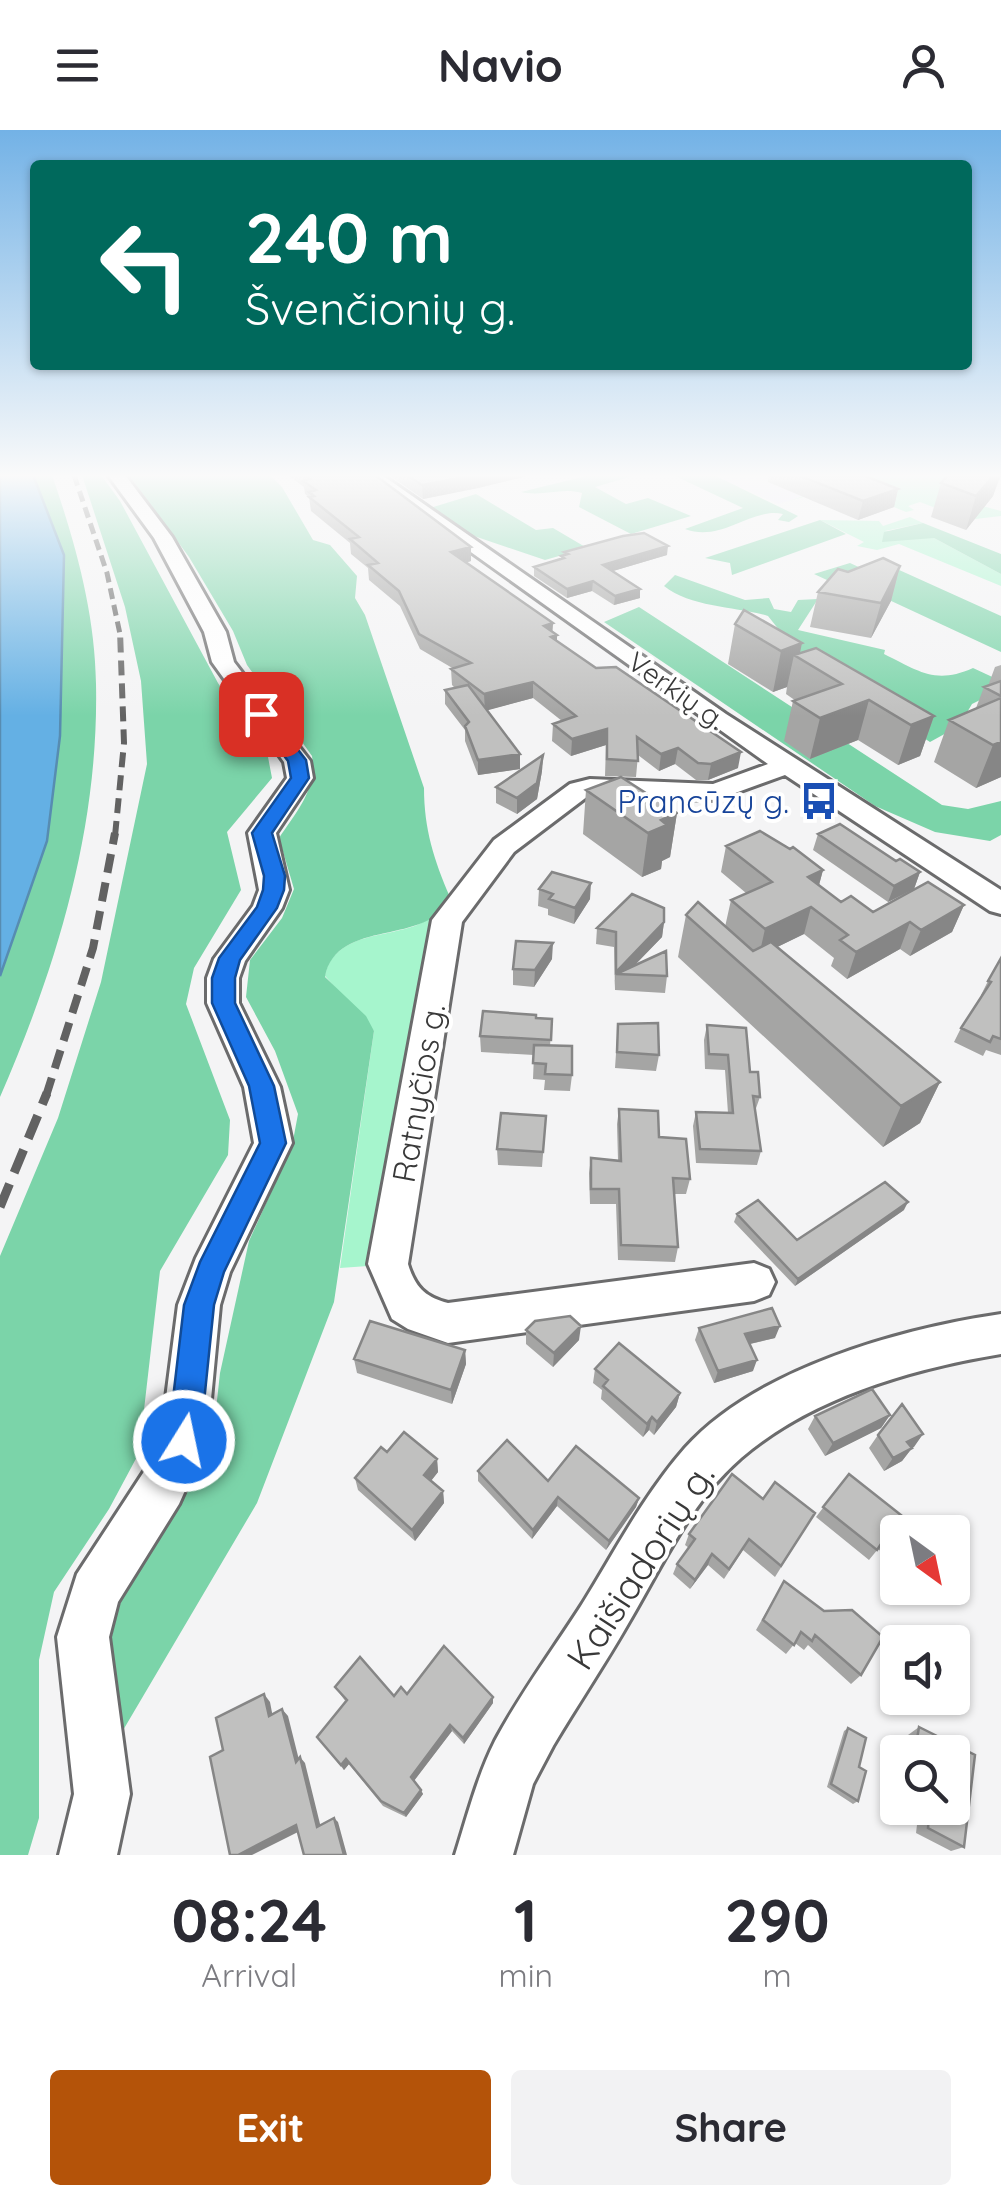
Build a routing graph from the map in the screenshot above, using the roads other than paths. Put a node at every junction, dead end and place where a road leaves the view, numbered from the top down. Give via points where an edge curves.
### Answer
1 (173, 556) edge
2 (486, 556) edge
3 (786, 766) junction
4 (997, 900) edge
5 (754, 1282) dead end
6 (1001, 1334) edge
7 (88, 1855) edge
8 (484, 1855) edge

1 - 7 street via 224,662 297,760 300,778 262,833 274,890 236,946 224,978 223,1003 262,1086 273,1143 199,1305 184,1441 95,1592 84,1637 102,1794
2 - 3 street, Verkių g.
3 - 4 street, Verkių g.
3 - 5 street, Ratnyčios g. via 716,792 579,790 504,846 448,920 388,1264 397,1296 419,1316 448,1323
6 - 8 street, Kaišiadorių g. via 874,1367 784,1403 723,1443 648,1545 514,1763

